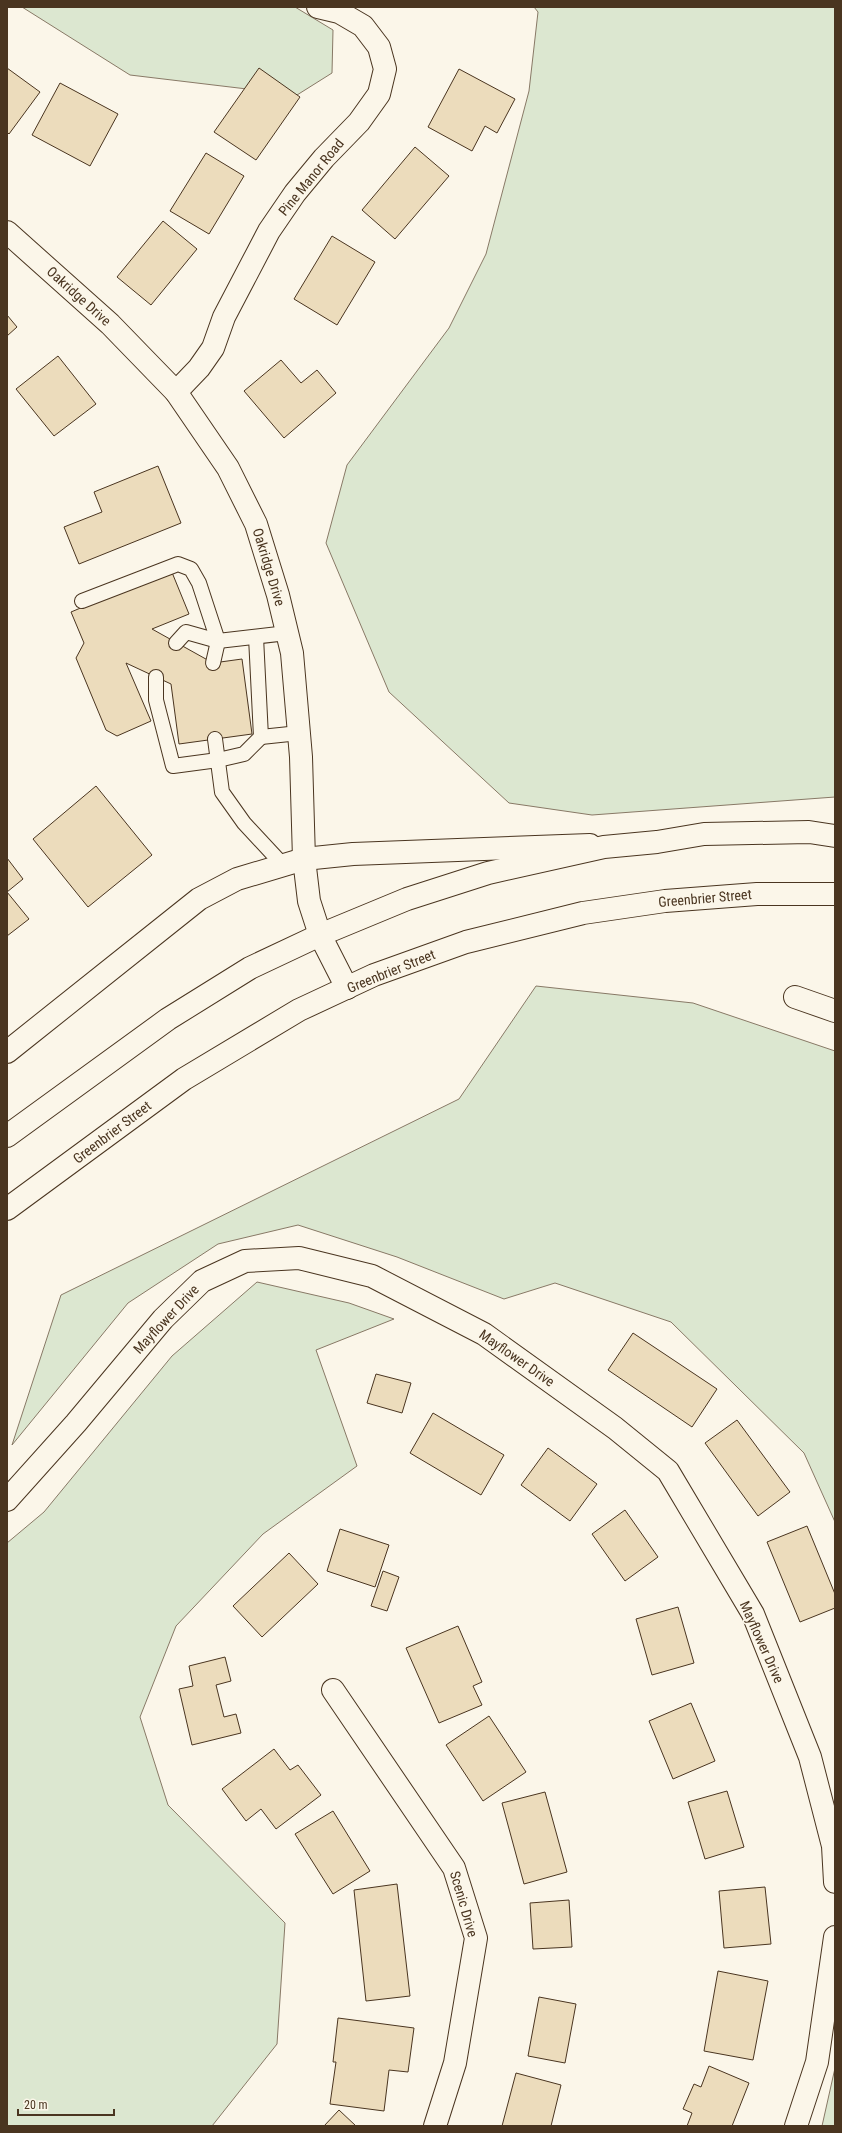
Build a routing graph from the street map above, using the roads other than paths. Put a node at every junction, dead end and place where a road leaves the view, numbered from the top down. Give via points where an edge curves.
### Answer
1 (318, 7) edge
2 (7, 232) edge
3 (176, 392) junction
4 (82, 601) dead end
5 (287, 633) junction
6 (256, 637) junction
7 (218, 641) junction
8 (176, 643) dead end
9 (213, 663) dead end
10 (156, 677) dead end
11 (299, 733) junction
12 (261, 737) junction
13 (216, 739) dead end
14 (218, 760) junction
15 (835, 836) edge
16 (657, 842) junction
17 (293, 862) junction
18 (835, 894) edge
19 (320, 935) junction
20 (347, 988) junction
21 (795, 996) dead end
22 (835, 1011) edge
23 (7, 1052) edge
24 (7, 1136) edge
25 (7, 1209) edge
26 (7, 1500) edge
27 (333, 1690) dead end
28 (835, 1882) edge
29 (835, 1937) edge
30 (435, 2126) edge
31 (796, 2126) edge

1 - 3 street, Pine Manor Road via 339,12 363,26 379,47 385,69 379,94 359,122 324,158 290,199 256,254 224,317 213,348 199,368
2 - 3 street, Oakridge Drive via 110,324
3 - 5 street, Oakridge Drive via 228,468 256,524
4 - 7 lane via 178,564 191,568 199,583
5 - 6 lane
5 - 11 street, Oakridge Drive via 292,653
6 - 7 lane
6 - 12 lane
7 - 8 lane via 186,632
7 - 9 lane
10 - 14 lane via 156,700 173,766
11 - 12 lane
11 - 17 street, Oakridge Drive
12 - 14 lane via 244,754
13 - 14 lane
14 - 17 lane via 222,792 244,823
15 - 16 street via 809,832 704,834
16 - 17 street via 360,854
16 - 19 street via 604,847 488,873 407,899
17 - 19 street, Oakridge Drive
17 - 23 street via 237,879 198,899
18 - 20 street, Greenbrier Street via 742,895 665,901 583,913 466,942 374,975
19 - 20 street, Oakridge Drive
19 - 24 street via 250,968 168,1019
20 - 25 street, Greenbrier Street via 299,1010 184,1079
21 - 22 street
26 - 28 street, Mayflower Drive via 163,1319 202,1281 245,1261 299,1258 372,1276 484,1334 616,1428 668,1471 753,1614 810,1757 833,1846
27 - 30 street, Scenic Drive via 454,1868 476,1938 455,2063
29 - 31 street via 817,2062

